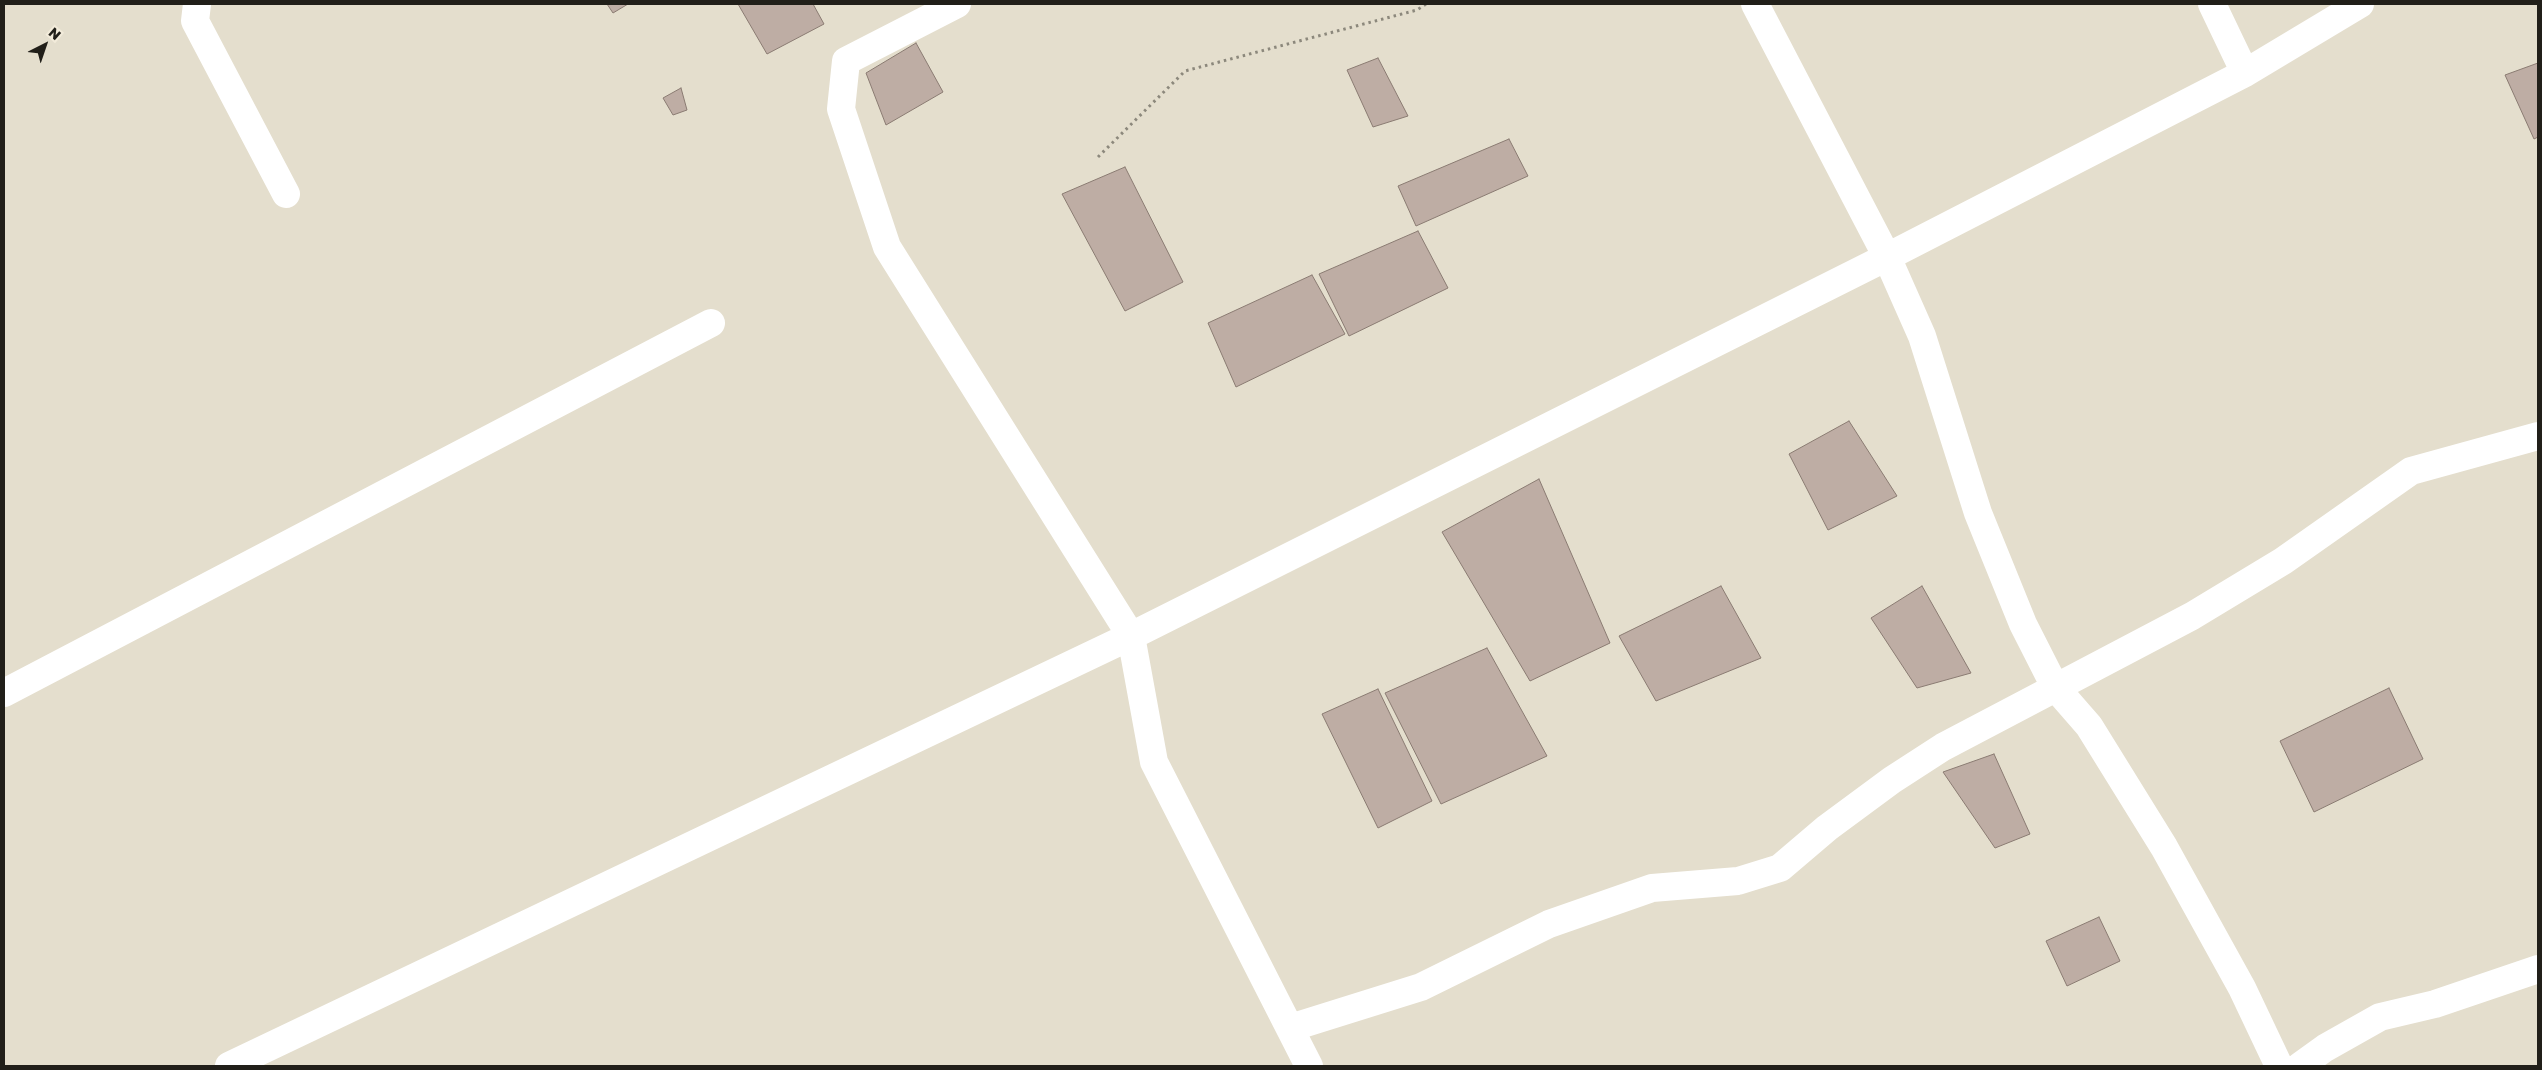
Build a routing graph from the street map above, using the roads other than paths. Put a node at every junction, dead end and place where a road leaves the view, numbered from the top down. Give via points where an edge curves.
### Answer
1 (197, 4) edge
2 (956, 4) edge
3 (1755, 4) edge
4 (2212, 4) edge
5 (2360, 4) edge
6 (2245, 73) junction
7 (286, 194) dead end
8 (1887, 257) junction
9 (710, 323) dead end
10 (2538, 436) edge
11 (1131, 636) junction
12 (2054, 687) junction
13 (4, 692) edge
14 (2538, 969) edge
15 (1290, 1028) junction
16 (229, 1066) edge
17 (1309, 1066) edge
18 (2278, 1066) edge
19 (2300, 1066) edge

1 - 7 street via 195,21
2 - 11 street via 846,62 841,110 887,247
3 - 8 street
4 - 6 street
5 - 6 street
6 - 8 street
8 - 11 street
8 - 12 street via 1922,336 1978,513 2023,624
9 - 13 street
10 - 12 street via 2411,471 2283,561 2192,616
11 - 15 street via 1154,762
11 - 16 street
12 - 15 street via 1943,747 1892,780 1780,868 1738,881 1652,888 1549,924 1421,987
12 - 18 street via 2089,726 2164,847 2242,988
14 - 19 street via 2435,1004 2380,1017
15 - 17 street

